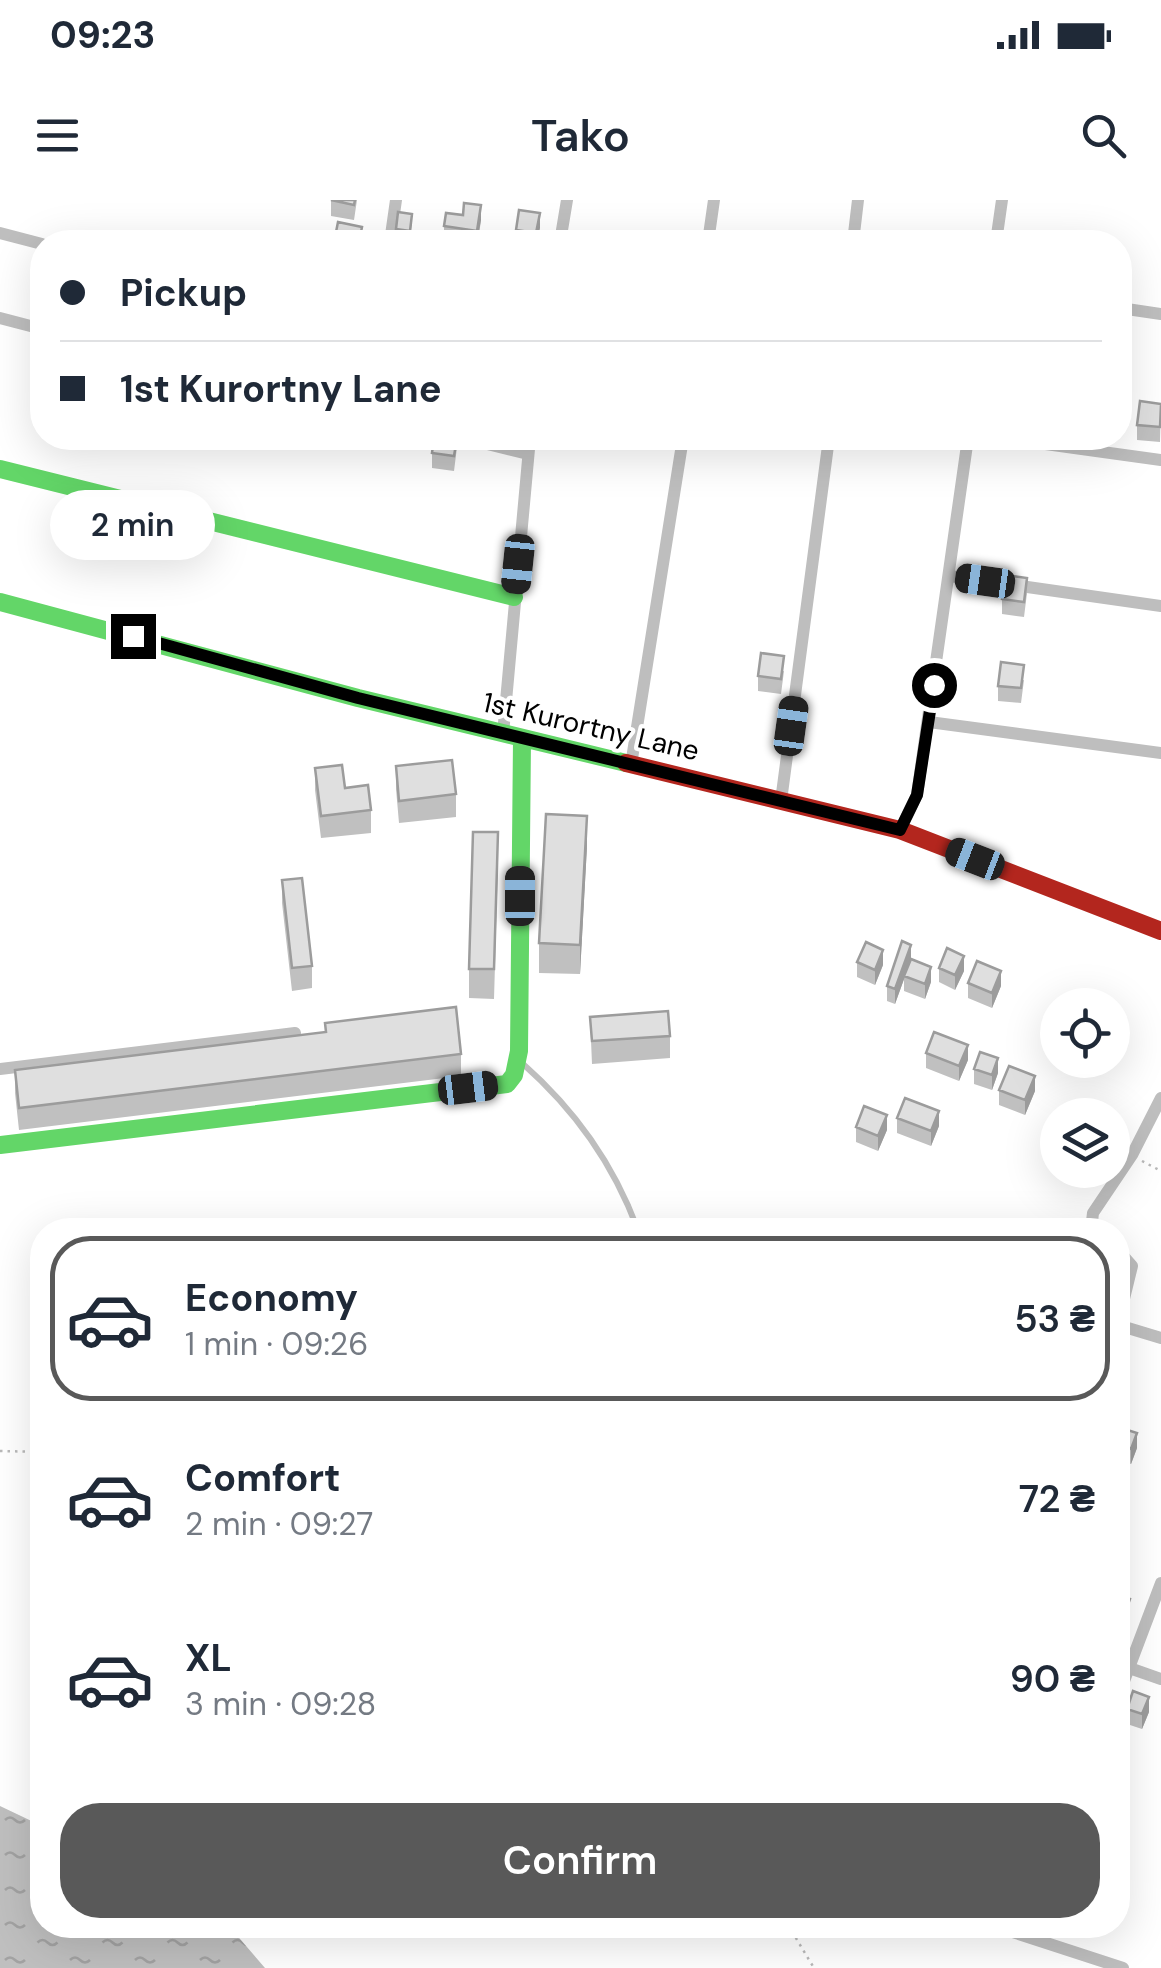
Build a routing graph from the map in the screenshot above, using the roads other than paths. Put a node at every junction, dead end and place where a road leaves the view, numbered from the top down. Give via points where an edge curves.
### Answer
1 (396, 200) edge
2 (566, 200) edge
3 (714, 200) edge
4 (858, 200) edge
5 (1002, 200) edge
6 (392, 230) edge
7 (562, 230) edge
8 (710, 230) edge
9 (854, 230) edge
10 (998, 230) edge
11 (0, 233) edge
12 (30, 241) edge
13 (1132, 310) edge
14 (1161, 314) edge
15 (0, 318) edge
16 (30, 326) edge
17 (512, 450) edge
18 (528, 450) edge
19 (680, 450) edge
20 (827, 450) edge
21 (966, 450) edge
22 (1089, 450) edge
23 (528, 454) junction
24 (1161, 460) edge
25 (0, 469) edge
26 (950, 576) junction
27 (514, 597) junction
28 (0, 602) edge
29 (1161, 606) edge
30 (929, 722) junction
31 (503, 734) junction
32 (522, 740) junction
33 (1161, 754) edge
34 (631, 765) junction
35 (781, 801) junction
36 (900, 830) junction
37 (1161, 931) edge
38 (296, 1033) edge
39 (517, 1058) junction
40 (0, 1069) edge
41 (1161, 1098) edge
42 (0, 1145) edge
43 (632, 1218) edge
44 (1092, 1218) edge
45 (1130, 1328) edge
46 (1161, 1338) edge
47 (1161, 1583) edge
48 (1130, 1651) edge
49 (1130, 1668) edge
50 (1161, 1679) edge
51 (1051, 1938) edge
52 (1122, 1968) edge

1 - 6 street
2 - 7 street
3 - 8 street
4 - 9 street
5 - 10 street
11 - 12 street
13 - 14 street
15 - 16 street
17 - 23 street
18 - 23 street
19 - 34 street
20 - 35 street
21 - 26 street
22 - 24 street
23 - 27 street
25 - 27 street
26 - 29 street
26 - 30 street
27 - 31 street
28 - 31 street, 1st Kurortny Lane
30 - 33 street
30 - 36 street via 917,795
31 - 32 street, 1st Kurortny Lane
32 - 34 street, 1st Kurortny Lane
32 - 39 street
34 - 35 street, 1st Kurortny Lane
35 - 36 street, 1st Kurortny Lane
36 - 37 street, 1st Kurortny Lane
38 - 40 street
39 - 42 street via 507,1084
39 - 43 lane via 565,1100 589,1133
41 - 44 street
45 - 46 street
47 - 48 street
49 - 50 street
51 - 52 street

